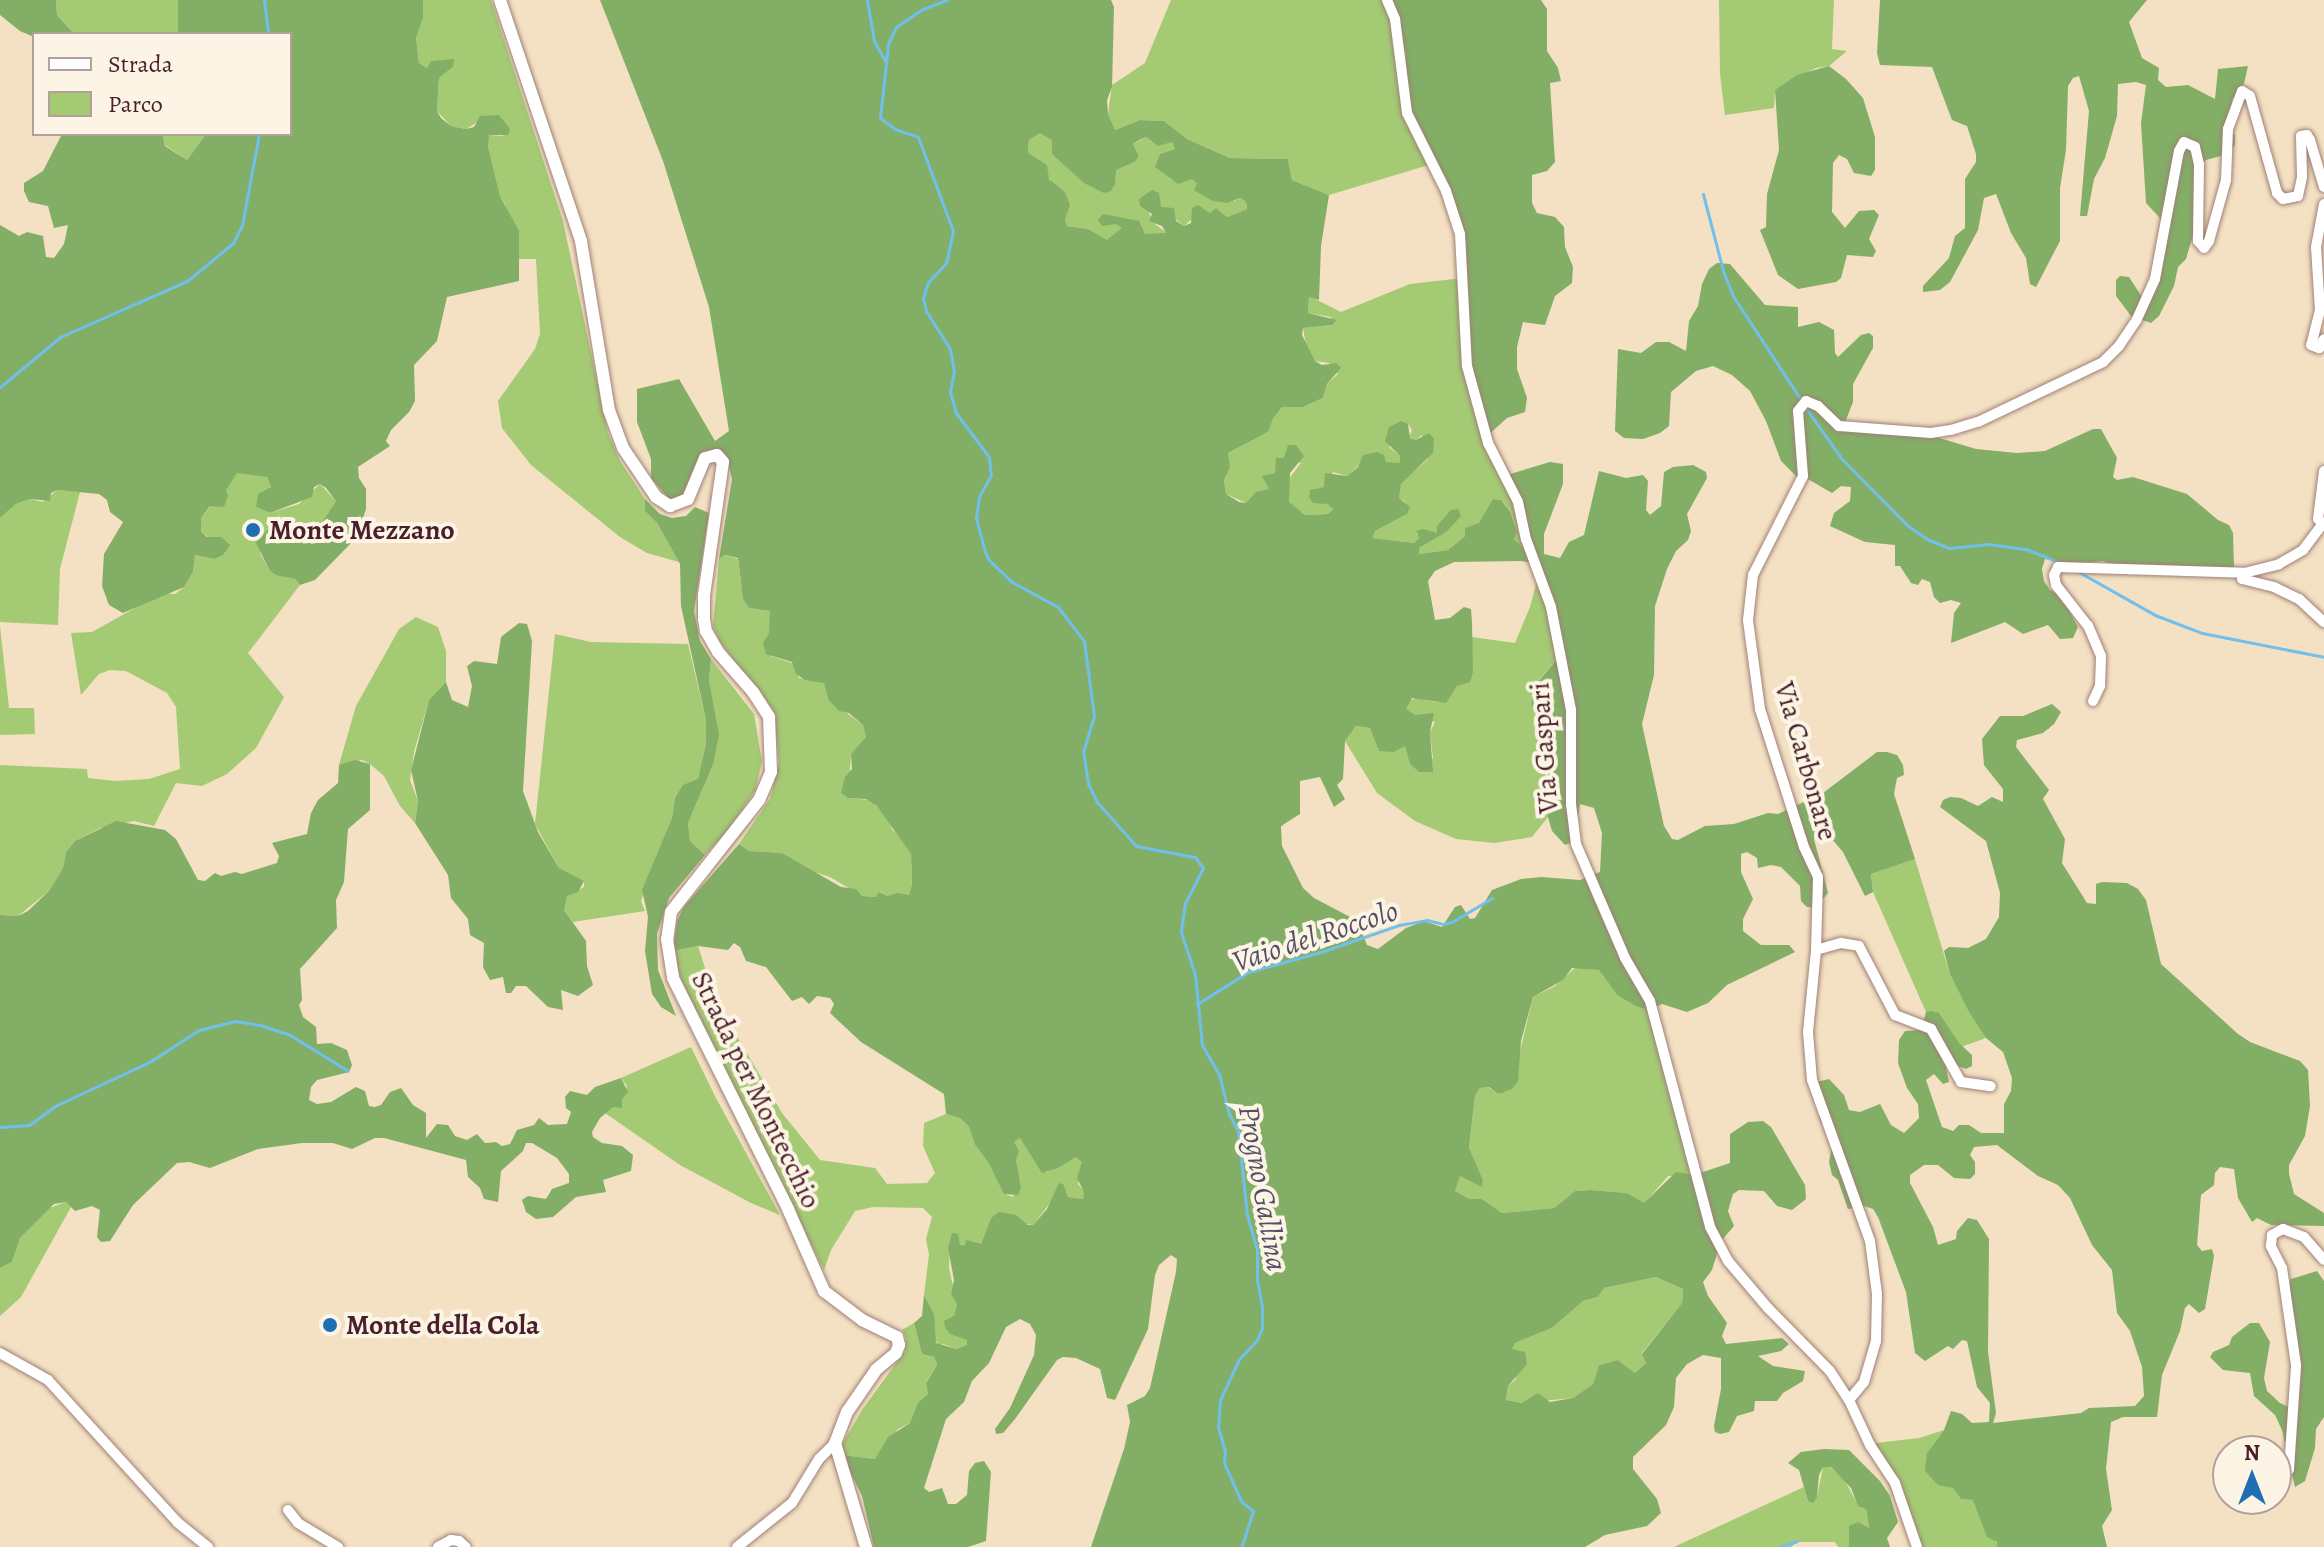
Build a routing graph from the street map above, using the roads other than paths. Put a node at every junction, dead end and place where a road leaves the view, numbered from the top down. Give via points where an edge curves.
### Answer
1 (500, 0) edge
2 (1387, 0) edge
3 (2324, 187) edge
4 (2324, 204) edge
5 (2324, 339) edge
6 (2324, 471) edge
7 (2323, 525) edge
8 (2244, 573) junction
9 (2324, 622) edge
10 (2093, 701) dead end
11 (1816, 950) junction
12 (1991, 1086) dead end
13 (2324, 1260) edge
14 (0, 1353) edge
15 (1849, 1400) junction
16 (2291, 1435) edge
17 (835, 1443) junction
18 (288, 1510) dead end
19 (208, 1547) edge
20 (338, 1547) edge
21 (438, 1547) edge
22 (466, 1547) edge
23 (737, 1547) edge
24 (866, 1547) edge
25 (1917, 1547) edge

1 - 17 street, Strada per Montecchio via 581,241 609,410 623,448 656,497 670,506 688,499 705,458 717,455 723,462 704,619 718,652 769,717 771,772 759,800 671,912 667,939 673,978 824,1291 862,1320 897,1337 896,1353 876,1370 847,1412
2 - 15 street, Via Gaspari via 1395,19 1407,113 1446,191 1460,234 1467,366 1488,443 1518,502 1551,607 1571,710 1576,844 1625,958 1650,1001 1710,1227 1728,1261 1830,1371
3 - 11 street, Via Carbonare via 2307,135 2301,136 2298,196 2283,199 2277,193 2250,96 2242,91 2228,129 2226,180 2209,241 2204,248 2198,241 2199,165 2195,147 2184,142 2155,279 2137,319 2103,362 1951,430 1839,426 1806,401 1798,411 1803,476 1753,575 1748,620 1760,709 1818,877
4 - 5 street via 2316,247 2320,310 2311,345 2319,348
6 - 7 street via 2318,519
7 - 8 street via 2303,550 2279,564
8 - 9 street via 2242,579 2299,599
8 - 10 street via 2058,567 2056,585 2088,626 2101,656 2100,686
11 - 12 street via 1841,943 1859,946 1895,1015 1931,1029 1961,1082
11 - 15 street, Via Carbonare via 1808,1032 1812,1080 1870,1241 1877,1294 1876,1341 1864,1382
13 - 16 street via 2304,1237 2283,1229 2272,1235 2296,1365
14 - 19 street via 48,1380 177,1522
15 - 25 street, Via Gaspari via 1895,1483
17 - 23 street, Strada per Montecchio via 792,1503
17 - 24 street
18 - 20 street via 298,1523
21 - 22 street via 451,1540

